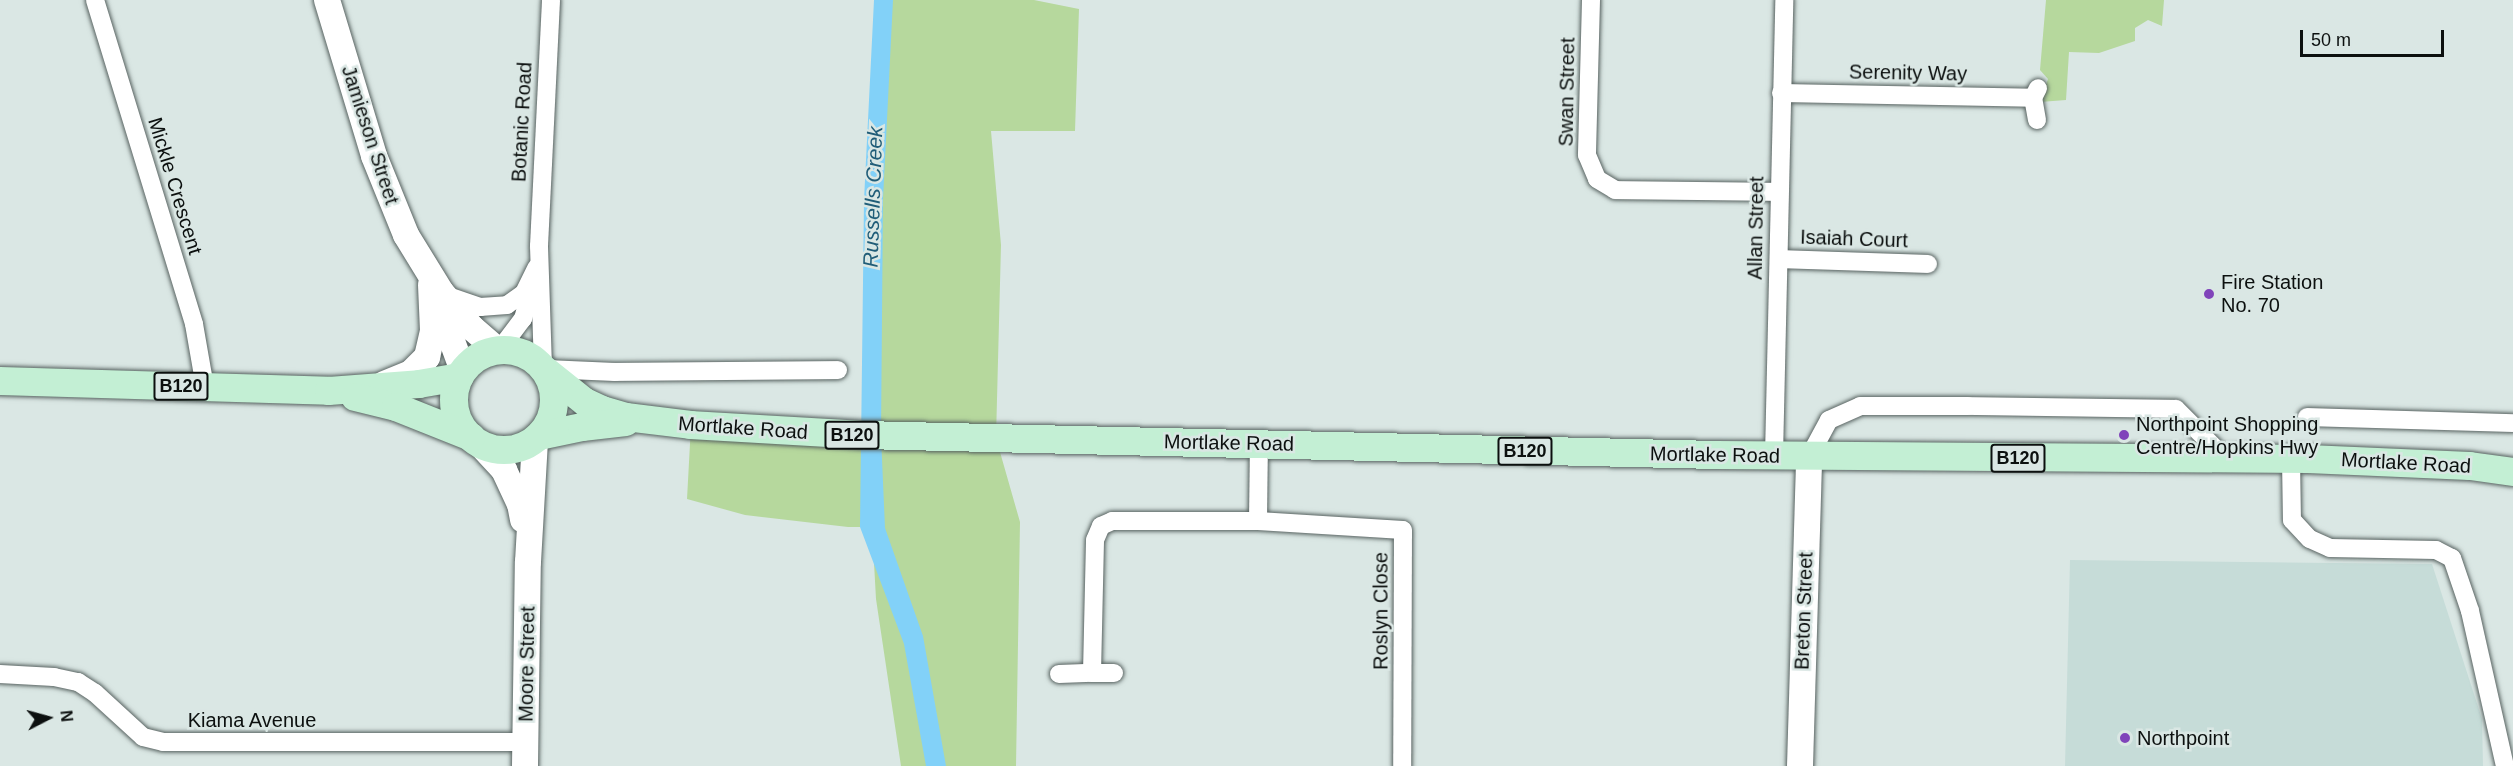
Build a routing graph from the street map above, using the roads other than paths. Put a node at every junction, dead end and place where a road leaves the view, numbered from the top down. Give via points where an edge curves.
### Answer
1 (95, 0) edge
2 (327, 0) edge
3 (550, 0) edge
4 (1591, 0) edge
5 (1784, 0) edge
6 (1782, 93) junction
7 (2037, 120) dead end
8 (1779, 192) junction
9 (539, 246) junction
10 (1779, 259) junction
11 (1928, 264) dead end
12 (536, 268) junction
13 (432, 281) junction
14 (498, 350) junction
15 (544, 369) junction
16 (838, 370) dead end
17 (461, 374) junction
18 (0, 381) edge
19 (206, 387) junction
20 (369, 388) junction
21 (329, 391) junction
22 (2307, 417) dead end
23 (649, 422) junction
24 (2513, 423) edge
25 (537, 438) junction
26 (475, 440) junction
27 (1259, 444) junction
28 (1774, 456) junction
29 (1809, 457) junction
30 (2226, 459) junction
31 (2291, 459) junction
32 (2513, 472) edge
33 (1258, 521) junction
34 (528, 562) junction
35 (1092, 673) junction
36 (1114, 673) dead end
37 (0, 674) edge
38 (1059, 674) dead end
39 (525, 754) edge
40 (1402, 766) edge
41 (1800, 766) edge
42 (2505, 766) edge

1 - 19 street, Mickle Crescent via 194,324
2 - 13 street, Jamieson Street via 374,156 392,204
3 - 9 street, Botanic Road
4 - 8 street, Swan Street via 1587,155 1597,179 1615,190
5 - 6 street, Allan Street
6 - 7 street, Serenity Way via 2035,93
6 - 8 street, Allan Street
8 - 10 street, Allan Street
9 - 12 street, Botanic Road
9 - 15 street, Botanic Road
10 - 11 street, Isaiah Court
10 - 28 street, Allan Street
12 - 13 street via 524,293 507,305 490,308 469,306
12 - 14 street, Botanic Road via 523,319
13 - 14 street, Jamieson Street via 472,328
13 - 17 street, Jamieson Street
13 - 20 street via 433,331 427,357 404,377
14 - 15 main road, B120 via 521,352
14 - 17 main road, B120 via 480,355
15 - 16 street
15 - 23 main road, Mortlake Road / B120 via 573,394 602,410
15 - 25 main road via 553,388 554,405 549,422
17 - 20 main road, B120 via 419,384
17 - 26 main road via 455,408 460,424
18 - 19 main road, B120
19 - 21 main road, B120
20 - 21 main road, B120
21 - 26 main road, B120 via 396,407
22 - 24 street
23 - 25 main road, Mortlake Road / B120 via 588,426
23 - 27 main road, Mortlake Road / B120 via 862,435
25 - 26 main road, B120 via 503,450
25 - 34 street, Moore Street
26 - 34 street, Moore Street via 498,463 513,487 525,526
27 - 28 main road, Mortlake Road / B120
27 - 33 street
28 - 29 main road, Mortlake Road / B120
29 - 30 main road, Mortlake Road / B120
29 - 30 street, Mortlake Road via 1830,420 1860,406 1968,406 2176,409
29 - 41 street, Breton Street
30 - 31 main road, Mortlake Road / B120
31 - 32 main road, Mortlake Road / B120 via 2423,463
31 - 42 street via 2292,520 2310,539 2330,548 2436,550 2452,558 2469,611
33 - 35 street, Roslyn Close via 1112,521 1101,526 1094,546
33 - 40 street, Roslyn Close via 1403,530
34 - 39 street, Moore Street
35 - 36 street
35 - 38 street
37 - 39 street, Kiama Avenue via 78,681 143,737 164,742

